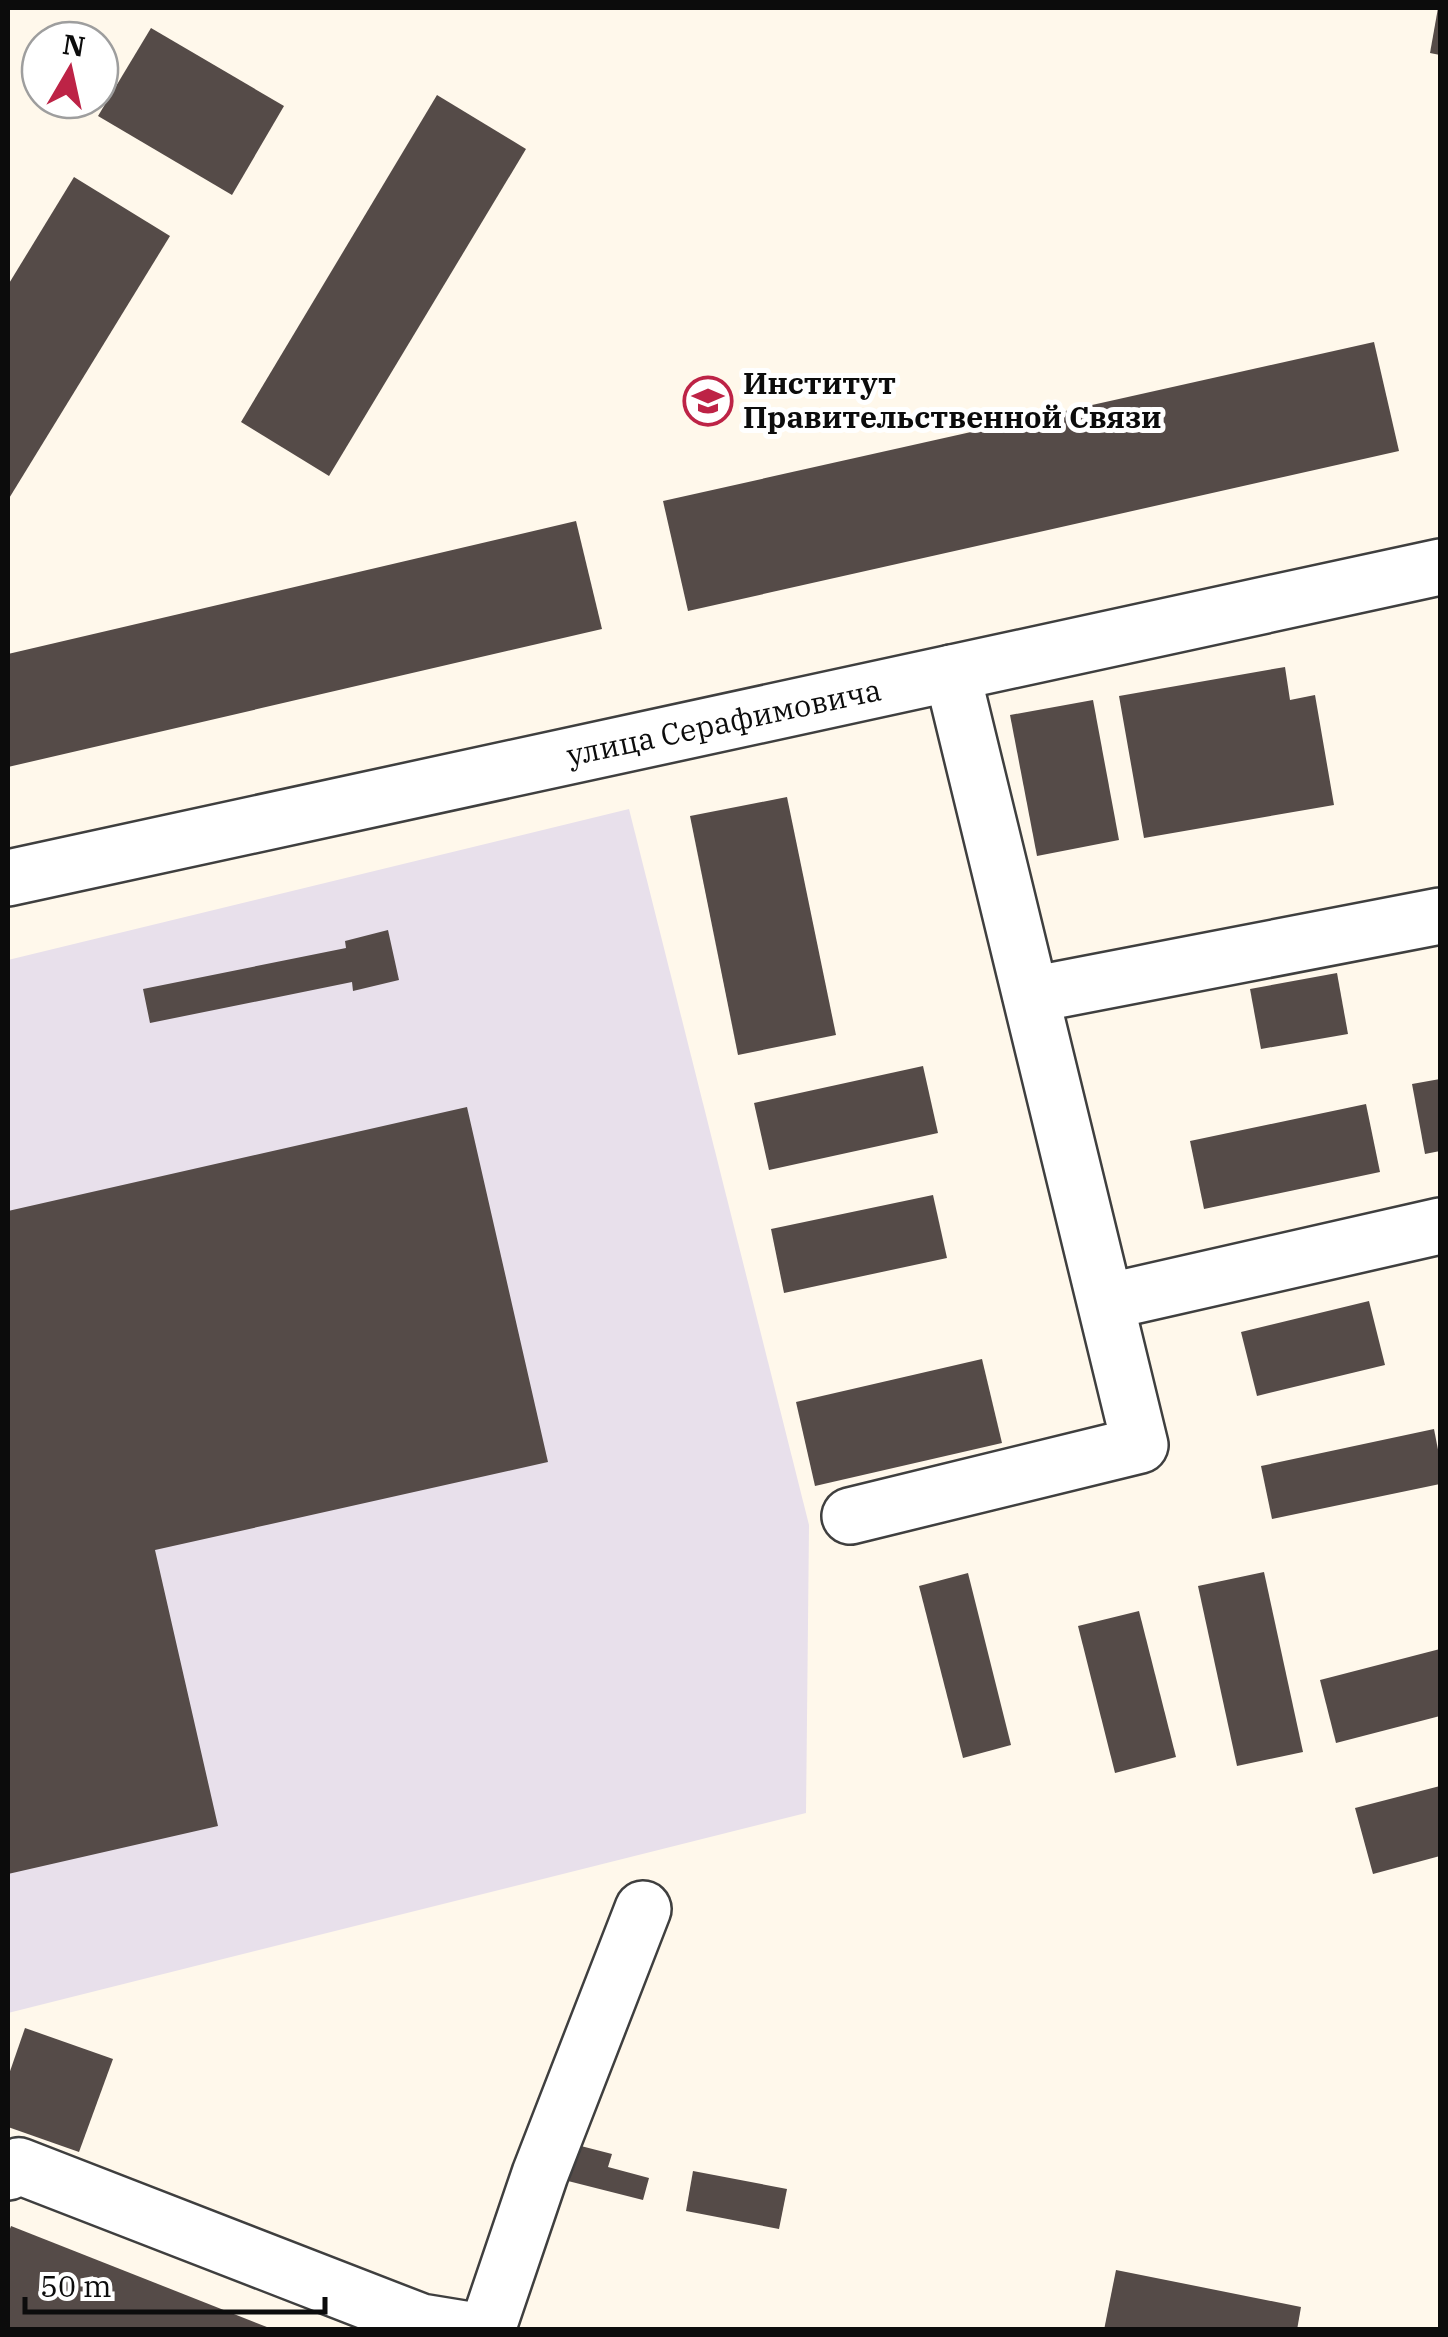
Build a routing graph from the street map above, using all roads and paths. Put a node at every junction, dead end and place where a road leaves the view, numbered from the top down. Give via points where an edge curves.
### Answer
1 (1440, 567) edge
2 (952, 673) junction
3 (8, 878) edge
4 (1440, 916) edge
5 (1031, 995) junction
6 (1440, 1226) edge
7 (1106, 1302) junction
8 (850, 1516) dead end
9 (643, 1909) dead end
10 (8, 2172) edge
11 (470, 2330) edge
12 (488, 2330) edge

1 - 2 street, улица Серафимовича
2 - 3 street, улица Серафимовича
2 - 5 street
4 - 5 street
5 - 7 street
6 - 7 street
7 - 8 street via 1140,1445
9 - 12 street via 540,2174
10 - 11 street via 19,2166 421,2322

